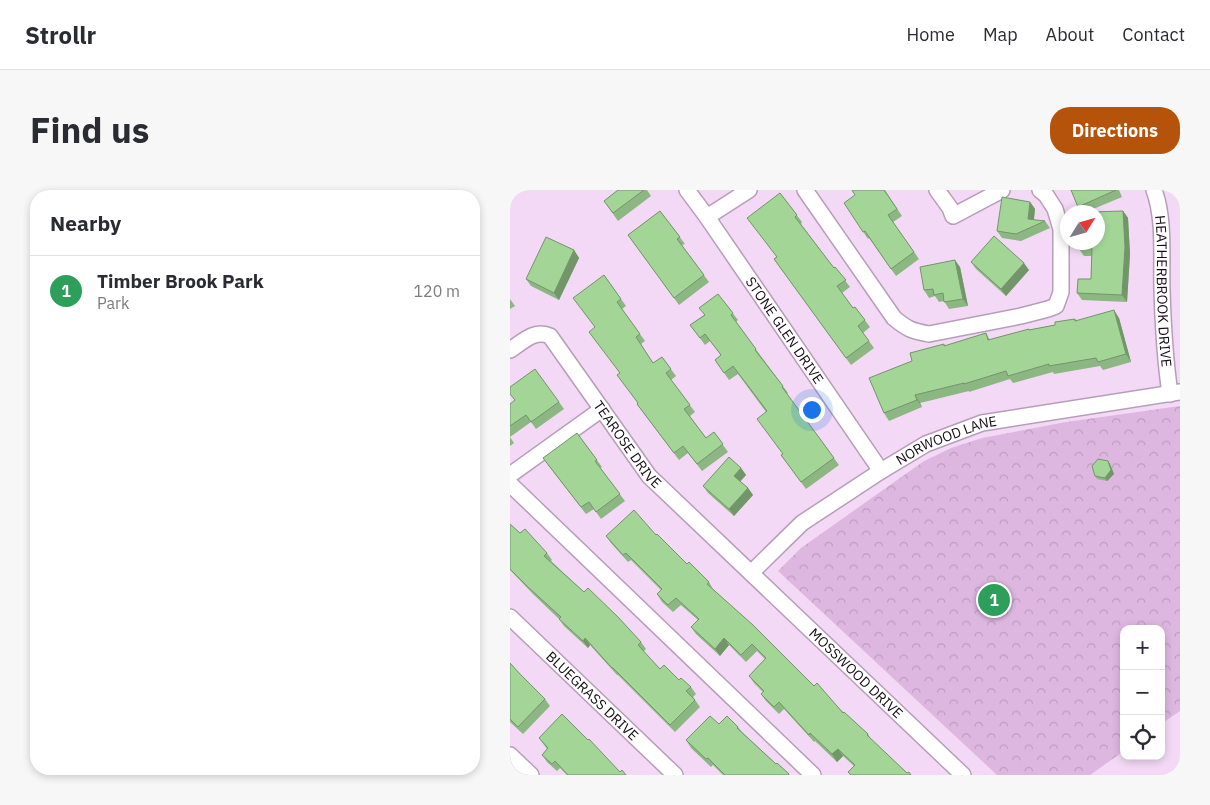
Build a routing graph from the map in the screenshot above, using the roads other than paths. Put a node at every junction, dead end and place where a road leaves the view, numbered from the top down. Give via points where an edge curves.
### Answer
1 (687, 190) edge
2 (749, 190) edge
3 (805, 190) edge
4 (937, 190) edge
5 (1002, 190) edge
6 (1040, 190) edge
7 (1154, 190) edge
8 (707, 217) junction
9 (510, 350) edge
10 (1175, 393) edge
11 (602, 410) junction
12 (881, 471) junction
13 (510, 476) edge
14 (510, 484) edge
15 (751, 573) junction
16 (510, 617) edge
17 (510, 755) edge
18 (531, 775) edge
19 (675, 775) edge
20 (812, 775) edge
21 (963, 775) edge

1 - 8 street, STONE GLEN DRIVE
2 - 8 street
3 - 6 street via 894,318 907,328 929,334 1056,306 1061,292 1061,229 1055,209
4 - 5 street via 953,216
7 - 10 street, HEATHERBROOK DRIVE via 1161,220 1165,357
8 - 12 street, STONE GLEN DRIVE
9 - 11 street, TEAROSE DRIVE via 538,333 550,336
10 - 12 street, NORWOOD LANE via 982,423 926,444
11 - 13 street
11 - 15 street, TEAROSE DRIVE via 649,476
12 - 15 street, NORWOOD LANE via 802,523
14 - 20 street
15 - 21 street, MOSSWOOD DRIVE
16 - 19 street, BLUEGRASS DRIVE
17 - 18 street

